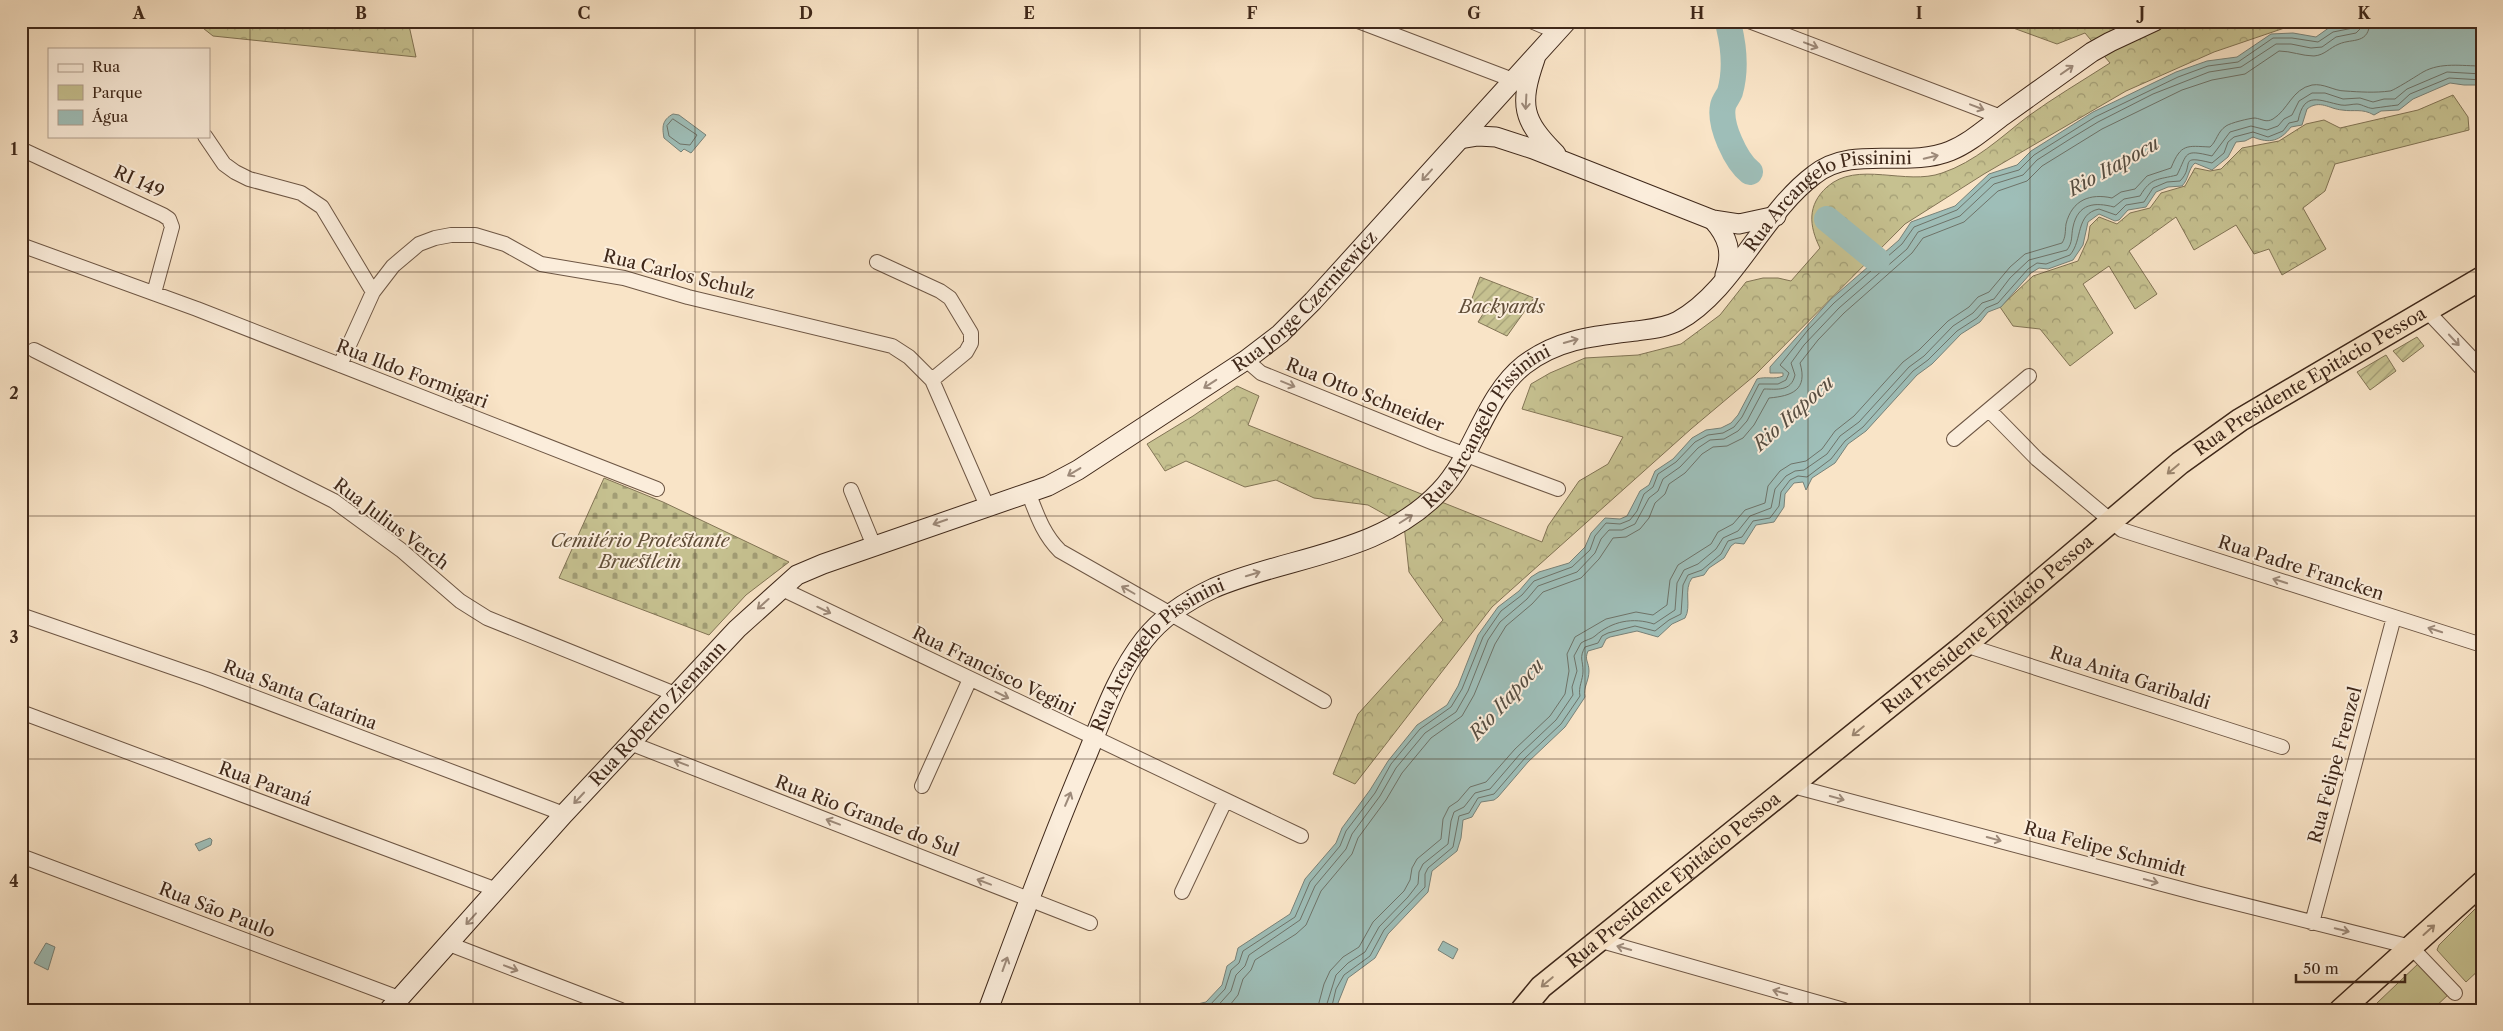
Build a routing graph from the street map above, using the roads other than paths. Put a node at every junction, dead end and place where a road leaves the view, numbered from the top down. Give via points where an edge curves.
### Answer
1 (1358, 21) edge
2 (1530, 21) edge
3 (1749, 21) edge
4 (2155, 21) edge
5 (1562, 27) edge
6 (1536, 54) junction
7 (1513, 80) junction
8 (2002, 117) junction
9 (206, 138) edge
10 (1460, 139) junction
11 (21, 149) edge
12 (1558, 157) junction
13 (1776, 216) junction
14 (1712, 220) junction
15 (21, 245) edge
16 (878, 262) dead end
17 (2482, 278) edge
18 (1724, 279) junction
19 (373, 292) junction
20 (154, 293) junction
21 (2427, 311) junction
22 (34, 350) dead end
23 (1246, 360) junction
24 (340, 365) junction
25 (2482, 369) edge
26 (2030, 376) dead end
27 (932, 380) junction
28 (1989, 410) junction
29 (1954, 439) dead end
30 (1466, 455) junction
31 (657, 489) dead end
32 (1558, 489) dead end
33 (851, 490) dead end
34 (1028, 492) junction
35 (986, 506) junction
36 (2111, 521) junction
37 (874, 546) junction
38 (780, 588) junction
39 (21, 615) edge
40 (1170, 615) junction
41 (2394, 617) junction
42 (1965, 645) junction
43 (2482, 645) edge
44 (970, 679) junction
45 (675, 694) junction
46 (1324, 701) dead end
47 (21, 712) edge
48 (1094, 739) junction
49 (630, 743) junction
50 (2282, 748) dead end
51 (1790, 785) junction
52 (922, 786) dead end
53 (1225, 801) junction
54 (564, 814) junction
55 (1301, 836) dead end
56 (21, 856) edge
57 (2482, 883) edge
58 (497, 890) junction
59 (1182, 892) dead end
60 (1029, 900) junction
61 (2312, 922) junction
62 (1090, 923) dead end
63 (1598, 940) junction
64 (449, 944) junction
65 (2411, 946) junction
66 (2455, 993) dead end
67 (394, 1004) edge
68 (621, 1010) edge
69 (988, 1010) edge
70 (1522, 1010) edge
71 (1844, 1010) edge
72 (2341, 1010) edge

1 - 7 street
2 - 5 street
3 -> 8 street
8 -> 4 main road, Rua Arcangelo Pissinini via 2092,52
5 - 6 main road, Rua Jorge Czerniewicz
6 - 7 main road, Rua Jorge Czerniewicz
6 -> 12 main road via 1527,85 1526,113 1530,126
7 - 10 main road, Rua Jorge Czerniewicz
13 -> 8 main road, Rua Arcangelo Pissinini via 1815,173 1834,163 1863,158 1926,159 1962,145
9 - 19 street via 224,164 235,172 301,193 322,207
10 - 12 main road via 1496,137
10 -> 23 main road, Rua Jorge Czerniewicz via 1312,301 1280,334
11 - 20 street, RI 149 via 169,219 172,227
12 - 14 main road
13 - 14 main road via 1739,224
13 - 18 main road, Rua Arcangelo Pissinini
14 - 18 main road via 1728,241 1729,261
15 - 20 street, Rua Ildo Formigari
16 - 27 street via 940,290 950,298 971,333 966,352
17 - 21 highway, Rua Presidente Epitácio Pessoa
30 -> 18 main road, Rua Arcangelo Pissinini via 1497,396 1534,358 1578,338 1668,325 1705,301
19 - 24 street, Rua Carlos Schulz
19 - 27 street, Rua Carlos Schulz via 392,266 419,244 435,238 474,235 504,244 541,264 624,278 688,297 874,340 909,357
20 - 24 street, Rua Ildo Formigari
21 -> 25 street
21 -> 36 highway, Rua Presidente Epitácio Pessoa via 2240,420 2180,463
22 - 45 street, Rua Julius Verch via 334,501 401,550 460,601 487,618
23 -> 30 street, Rua Otto Schneider via 1262,373
23 -> 34 main road, Rua Jorge Czerniewicz via 1078,470 1048,486
24 - 31 street, Rua Ildo Formigari
26 - 28 street
27 - 35 street, Rua Carlos Schulz
28 - 29 street
28 - 36 street, Rua Padre Francken via 2037,459
30 - 32 street, Rua Otto Schneider
40 -> 30 main road, Rua Arcangelo Pissinini via 1193,598 1227,582 1385,532 1428,503
33 - 37 street
34 - 35 main road, Rua Jorge Czerniewicz
40 -> 34 street via 1060,551 1041,528
35 -> 37 main road, Rua Roberto Ziemann
41 -> 36 street, Rua Padre Francken via 2134,535
36 - 42 highway, Rua Presidente Epitácio Pessoa
37 - 38 main road, Rua Roberto Ziemann via 797,575
38 -> 44 street, Rua Francisco Vegini
38 -> 45 main road, Rua Roberto Ziemann via 736,628
39 - 54 street, Rua Santa Catarina via 215,683
40 - 46 street
40 - 48 main road, Rua Arcangelo Pissinini via 1148,635 1131,658
43 -> 41 street, Rua Padre Francken
41 - 61 street, Rua Felipe Frenzel
42 - 50 street, Rua Anita Garibaldi
42 -> 51 highway, Rua Presidente Epitácio Pessoa
44 -> 48 street, Rua Francisco Vegini
44 - 52 street
45 - 49 main road, Rua Roberto Ziemann
47 - 58 street, Rua Paraná
48 - 53 street, Rua Francisco Vegini
60 -> 48 main road, Rua Arcangelo Pissinini
49 -> 54 main road, Rua Roberto Ziemann
60 -> 49 street, Rua Rio Grande do Sul
51 -> 61 street, Rua Felipe Schmidt
51 - 63 highway, Rua Presidente Epitácio Pessoa
53 - 55 street, Rua Francisco Vegini
53 - 59 street
54 - 58 main road, Rua Roberto Ziemann
56 - 67 street, Rua São Paulo
65 -> 57 highway
58 -> 64 main road, Rua Roberto Ziemann
60 - 62 street, Rua Rio Grande do Sul
69 -> 60 main road, Rua Arcangelo Pissinini
61 -> 65 street, Rua Felipe Schmidt
63 -> 70 highway, Rua Presidente Epitácio Pessoa via 1541,987
71 -> 63 street
64 - 67 main road, Rua Roberto Ziemann
64 -> 68 street
65 - 66 street
65 - 72 highway

